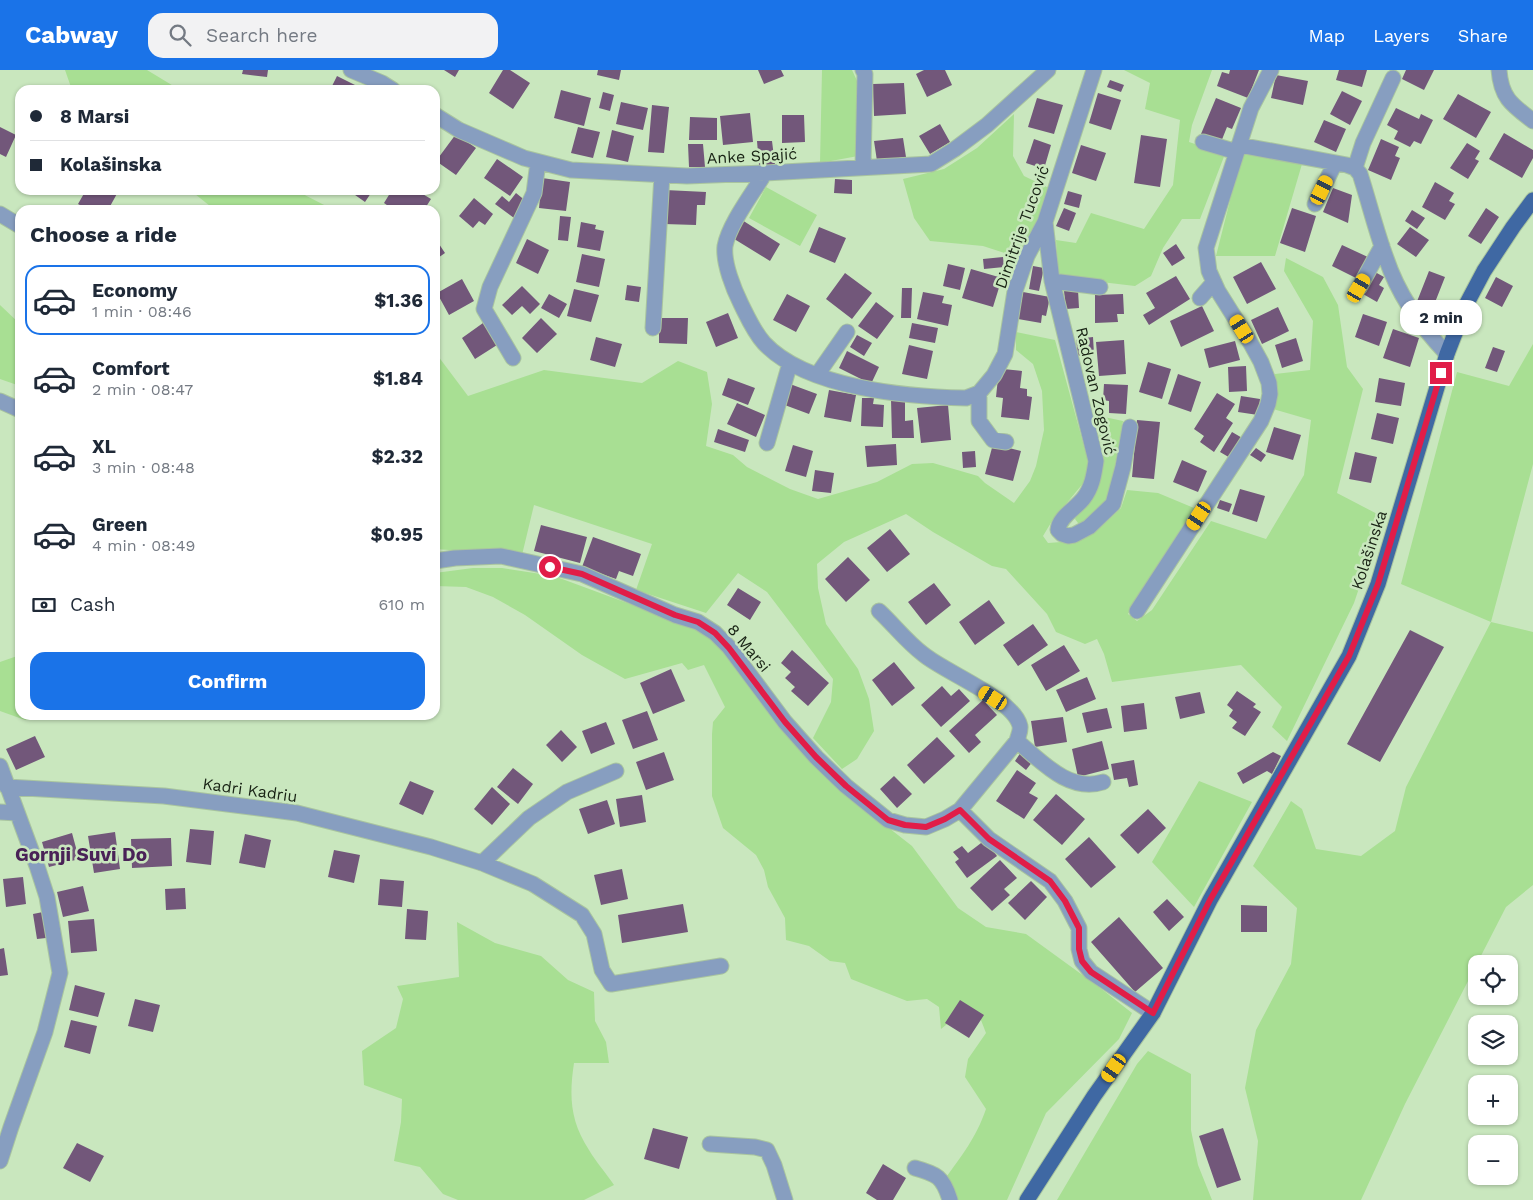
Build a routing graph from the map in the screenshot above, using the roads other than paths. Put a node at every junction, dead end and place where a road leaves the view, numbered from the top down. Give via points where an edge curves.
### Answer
1 (351, 70) edge
2 (864, 70) edge
3 (1048, 70) edge
4 (1094, 70) edge
5 (1271, 70) edge
6 (1500, 70) edge
7 (1393, 78) dead end
8 (385, 85) edge
9 (440, 118) edge
10 (1533, 122) edge
11 (1203, 142) dead end
12 (1238, 148) junction
13 (538, 162) junction
14 (1335, 163) junction
15 (863, 167) junction
16 (1355, 168) junction
17 (765, 173) junction
18 (662, 175) junction
19 (1533, 200) edge
20 (1315, 204) dead end
21 (0, 214) edge
22 (1045, 222) junction
23 (15, 223) edge
24 (1382, 246) junction
25 (1052, 281) junction
26 (1214, 282) junction
27 (1100, 287) dead end
28 (1359, 288) dead end
29 (1200, 298) dead end
30 (652, 328) dead end
31 (846, 332) dead end
32 (1447, 354) junction
33 (513, 358) dead end
34 (790, 363) junction
35 (817, 374) junction
36 (979, 393) junction
37 (0, 401) edge
38 (15, 408) edge
39 (1130, 426) dead end
40 (1006, 442) dead end
41 (767, 443) dead end
42 (440, 561) edge
43 (880, 611) dead end
44 (1137, 611) dead end
45 (1017, 741) junction
46 (0, 766) edge
47 (616, 771) dead end
48 (1103, 782) dead end
49 (7, 787) junction
50 (960, 810) junction
51 (0, 812) edge
52 (17, 812) junction
53 (482, 863) junction
54 (721, 966) dead end
55 (1153, 1013) junction
56 (710, 1144) dead end
57 (0, 1161) edge
58 (914, 1168) dead end
59 (785, 1200) edge
60 (950, 1200) edge
61 (1027, 1200) edge

1 - 8 street
2 - 15 street
3 - 15 street, Anke Spajić via 987,125 931,164
4 - 22 street, Dimitrije Tucović
5 - 12 street via 1251,108
6 - 10 street via 1503,92
7 - 16 street
9 - 13 street, Anke Spajić via 459,130
11 - 12 street
12 - 14 street
12 - 26 street via 1206,248
13 - 18 street, Anke Spajić via 571,170
13 - 33 street via 534,192 490,287 484,309
14 - 16 street
14 - 20 street
15 - 17 street, Anke Spajić
16 - 24 street via 1360,174
17 - 18 street, Anke Spajić
17 - 34 street via 730,229 725,247 726,263 752,328 765,344
18 - 30 street
19 - 32 main road, Kolašinska via 1484,271 1466,305
21 - 23 street
22 - 25 street, Radovan Zogović
22 - 36 street, Dimitrije Tucović via 1027,256 1015,291 1005,354
24 - 28 street
24 - 32 street via 1411,310 1429,336
25 - 27 street
25 - 39 street, Radovan Zogović via 1096,461 1093,482 1084,499 1059,523 1058,530 1062,534 1074,535 1089,527 1113,504
26 - 29 street
26 - 44 street via 1261,362 1269,382 1268,404 1261,421
31 - 35 street
32 - 55 main road, Kolašinska via 1378,584 1349,656 1210,900
34 - 35 street
34 - 41 street
35 - 36 street via 864,389 958,398
36 - 40 street via 979,421 993,440
37 - 38 street
42 - 50 street, 8 Marsi via 501,556 582,574 698,622 729,648 816,757 888,820 926,827
43 - 45 street via 923,655 1009,709 1020,728
45 - 48 street via 1074,783 1093,785
45 - 50 street, 8 Marsi
46 - 49 street
47 - 53 street via 567,792 529,818
49 - 52 street
49 - 53 street, Kadri Kadriu via 164,796 297,813
50 - 55 street via 989,839 1050,881 1079,928 1082,961 1091,972
51 - 52 street
52 - 57 street via 47,897 60,973 45,1032
53 - 54 street, Kadri Kadriu via 532,884 582,916 594,934 602,970 611,984
55 - 61 main road, Kolašinska via 1094,1096
56 - 59 street via 767,1150
58 - 60 street via 934,1173 946,1186

